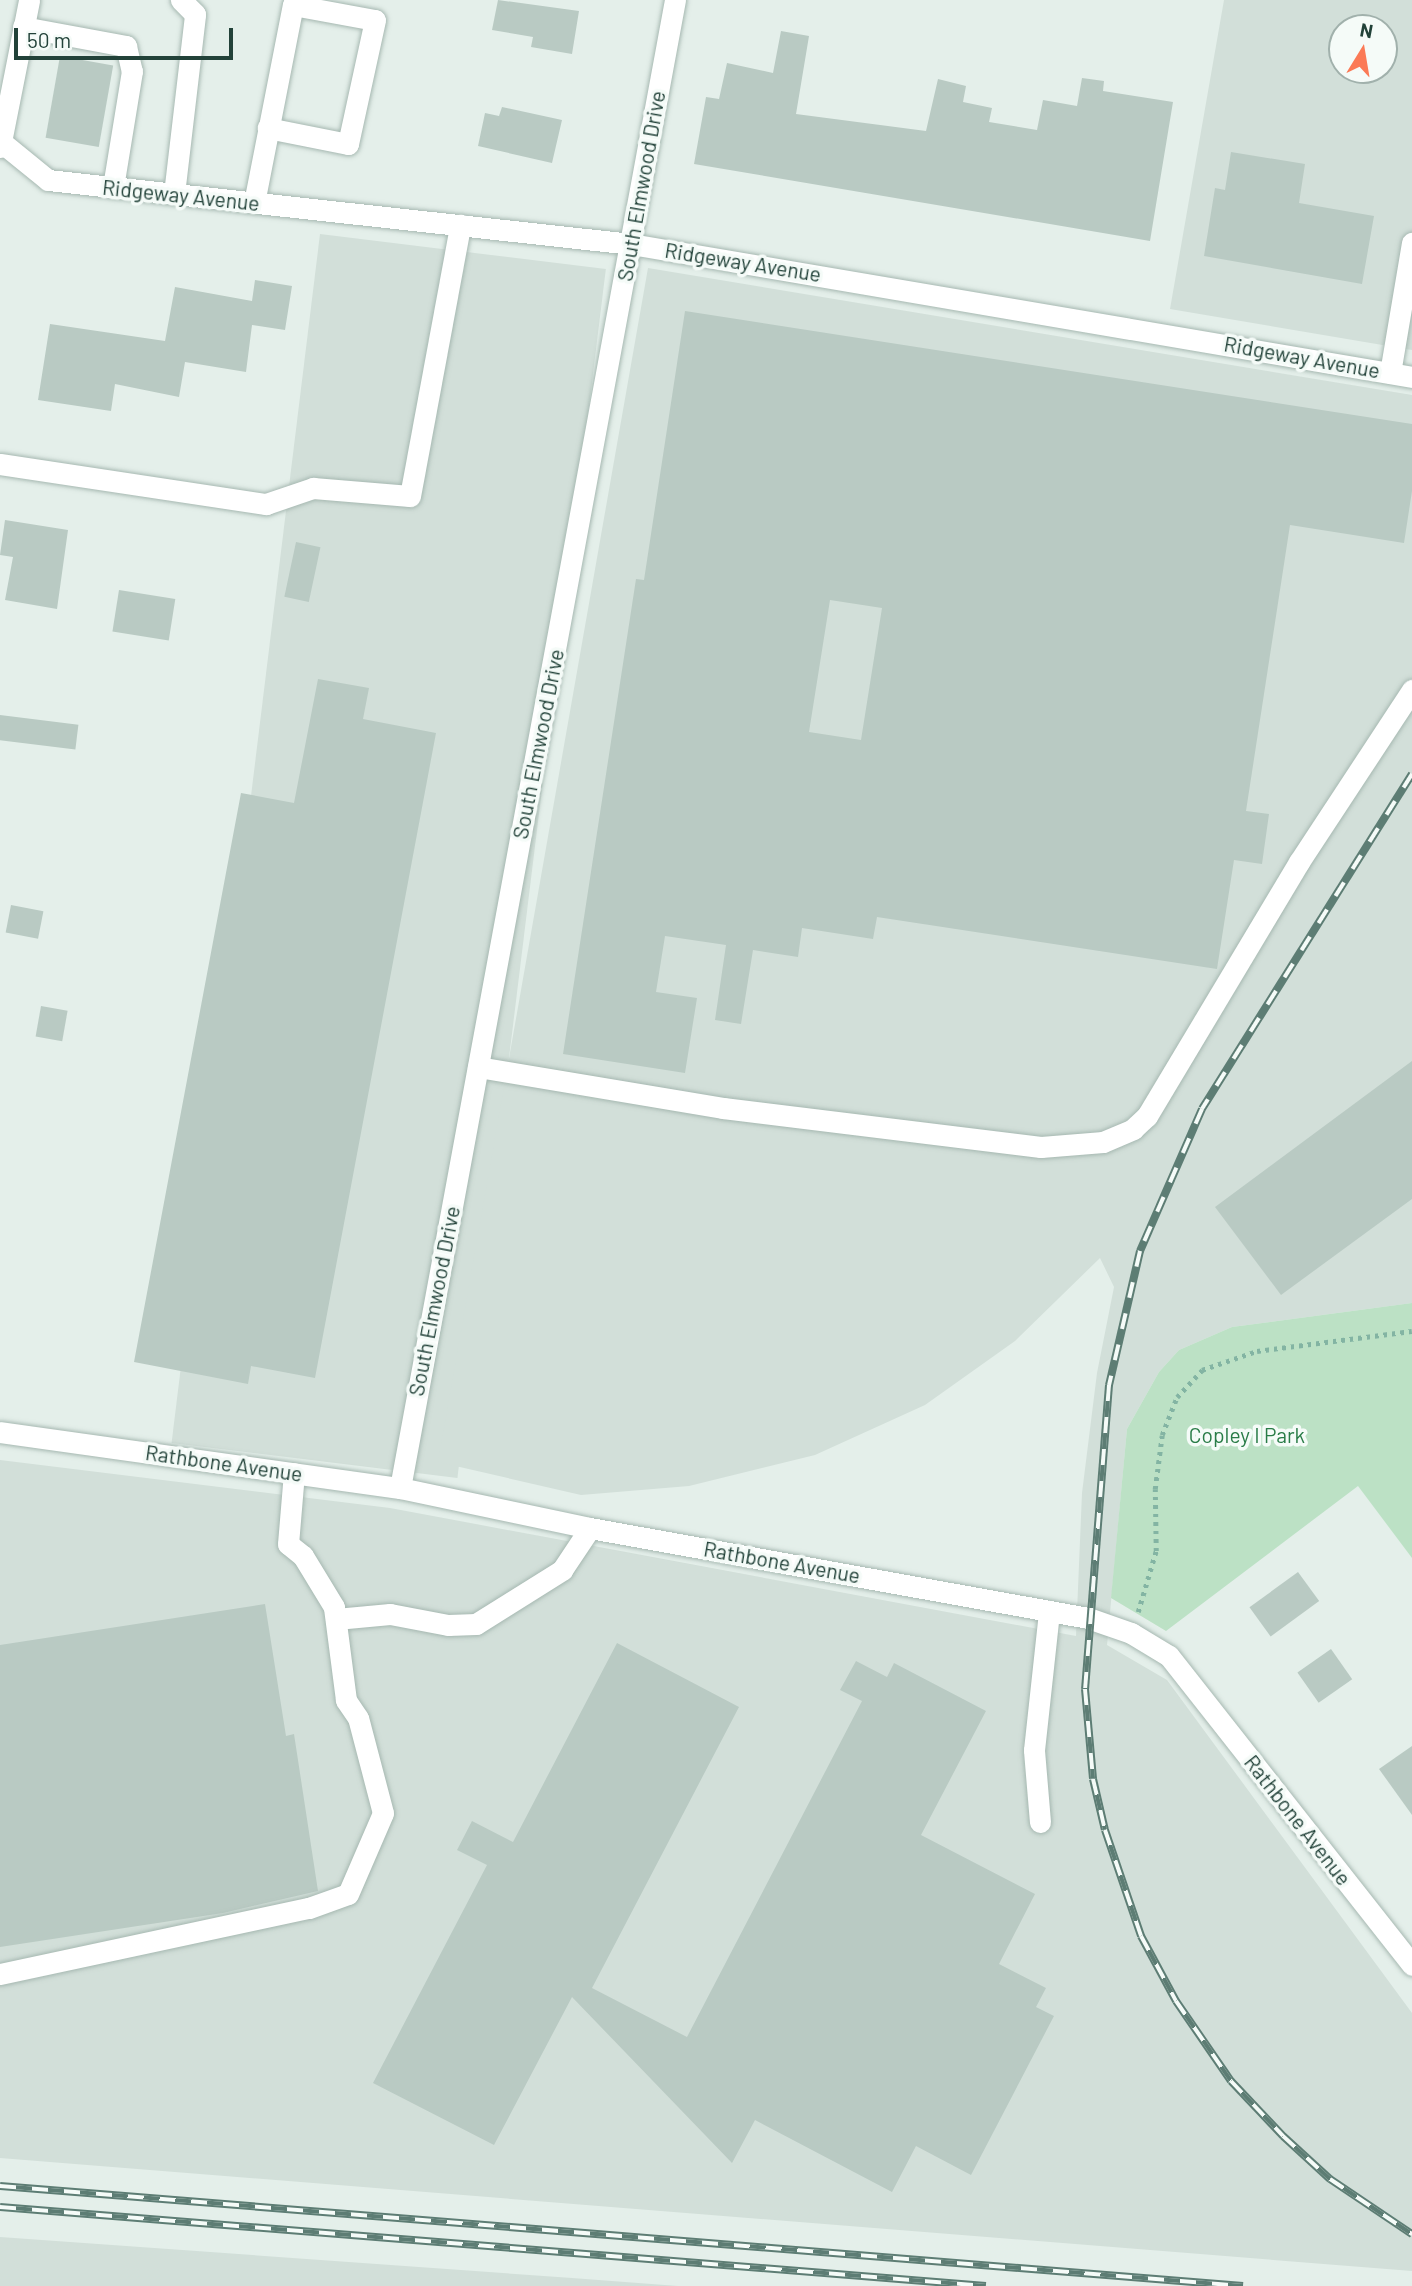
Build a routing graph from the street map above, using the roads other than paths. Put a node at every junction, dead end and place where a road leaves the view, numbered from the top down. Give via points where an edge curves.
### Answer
1 (29, 0) edge
2 (181, 0) edge
3 (675, 0) edge
4 (23, 27) junction
5 (268, 128) junction
6 (0, 143) edge
7 (113, 187) junction
8 (174, 194) junction
9 (254, 203) junction
10 (460, 225) junction
11 (1412, 243) edge
12 (631, 244) junction
13 (1390, 373) junction
14 (1412, 377) edge
15 (0, 464) edge
16 (1412, 690) edge
17 (478, 1068) junction
18 (0, 1432) edge
19 (294, 1473) junction
20 (400, 1488) junction
21 (590, 1528) junction
22 (1049, 1611) junction
23 (336, 1619) junction
24 (1040, 1822) dead end
25 (1412, 1965) edge
26 (0, 1974) edge

1 - 4 street
2 - 8 street via 195,13
3 - 12 street, South Elmwood Drive
4 - 6 street
4 - 7 street via 126,46 132,71
5 - 5 street via 293,5 375,20 348,144
5 - 9 street
6 - 7 street, Ridgeway Avenue via 48,180
7 - 8 street, Ridgeway Avenue
8 - 9 street, Ridgeway Avenue
9 - 10 street, Ridgeway Avenue
10 - 12 street, Ridgeway Avenue
10 - 15 street via 410,496 313,488 266,504
11 - 13 street
12 - 13 street, Ridgeway Avenue
12 - 17 street, South Elmwood Drive
13 - 14 street, Ridgeway Avenue
16 - 17 street via 1298,862 1147,1116 1133,1129 1103,1142 1041,1147 723,1108
17 - 20 street, South Elmwood Drive
18 - 19 street, Rathbone Avenue
19 - 20 street, Rathbone Avenue
19 - 23 street via 288,1544 303,1556 334,1607
20 - 21 street, Rathbone Avenue
21 - 22 street, Rathbone Avenue
21 - 23 street via 562,1570 475,1624 448,1625 390,1614
22 - 24 street via 1034,1750
22 - 25 street, Rathbone Avenue via 1131,1633 1169,1656
23 - 26 street via 346,1700 358,1718 383,1812 348,1894 309,1908

